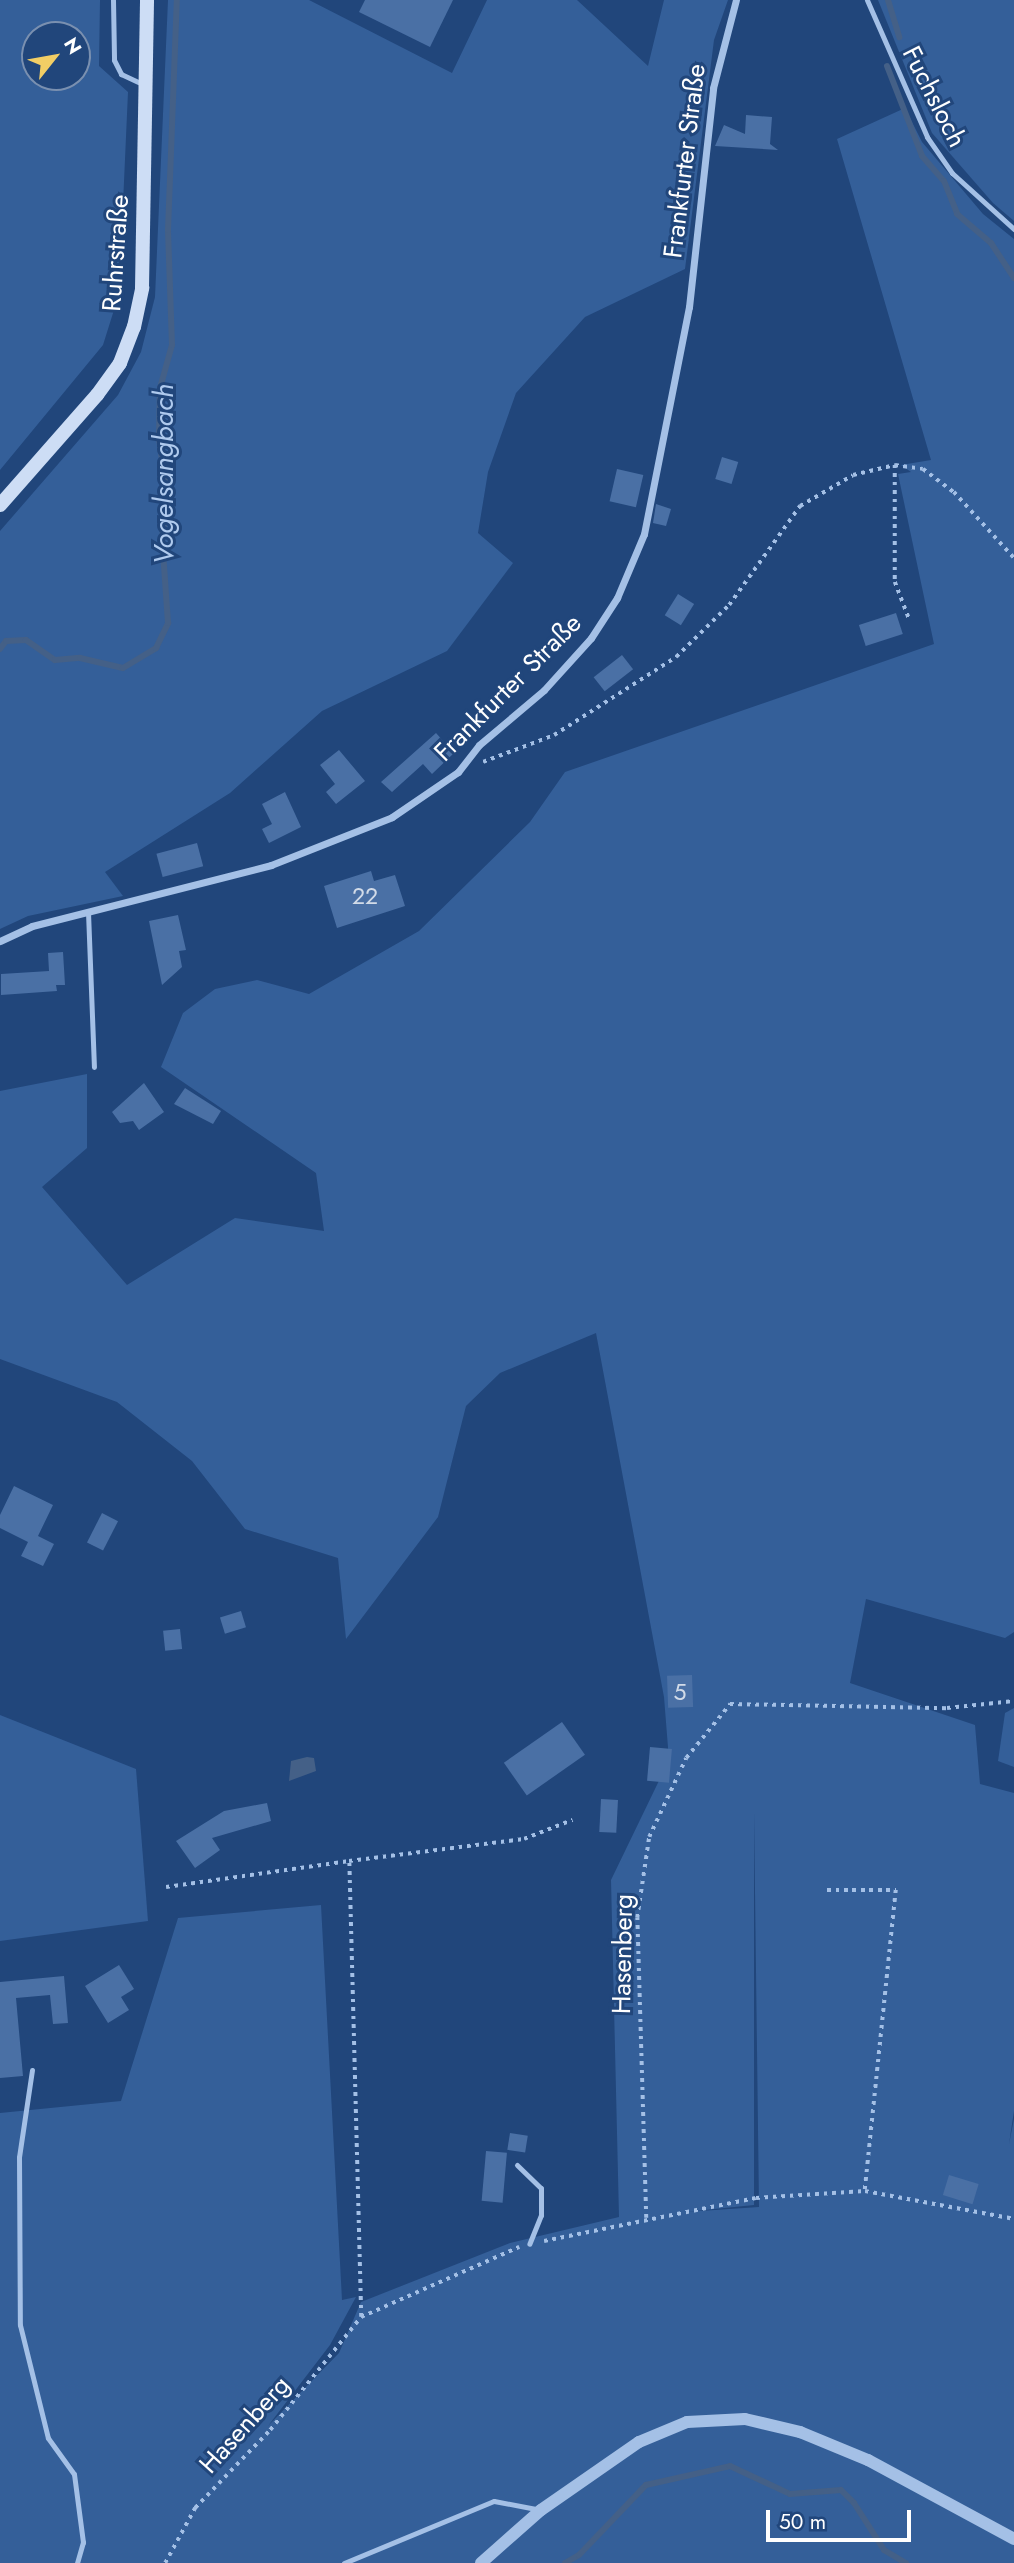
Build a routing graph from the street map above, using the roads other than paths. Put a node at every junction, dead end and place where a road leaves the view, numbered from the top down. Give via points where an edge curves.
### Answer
1 (113, 0) edge
2 (147, 0) edge
3 (736, 0) edge
4 (867, 0) edge
5 (148, 86) junction
6 (1014, 229) edge
7 (0, 505) edge
8 (88, 912) junction
9 (0, 941) edge
10 (94, 1067) dead end
11 (32, 2070) dead end
12 (517, 2165) dead end
13 (529, 2244) road end
14 (541, 2510) junction
15 (1014, 2539) edge
16 (77, 2563) edge
17 (344, 2563) edge
18 (481, 2563) edge

1 - 5 lane via 114,60 121,74
2 - 5 main road, Ruhrstraße
3 - 8 street, Frankfurter Straße via 713,88 689,307 637,556 606,618 576,656 480,745 458,772 392,817 271,865
4 - 6 lane, Fuchsloch via 927,137 952,173
5 - 7 main road, Ruhrstraße via 142,288 134,327 120,363 97,395
8 - 9 street, Frankfurter Straße via 32,926
8 - 10 lane
11 - 16 lane via 19,2157 20,2325 48,2438 74,2474 83,2542
12 - 13 lane via 541,2188 541,2215
14 - 15 street via 639,2442 687,2423 745,2419 800,2432 868,2460
14 - 17 lane via 494,2501
14 - 18 street

